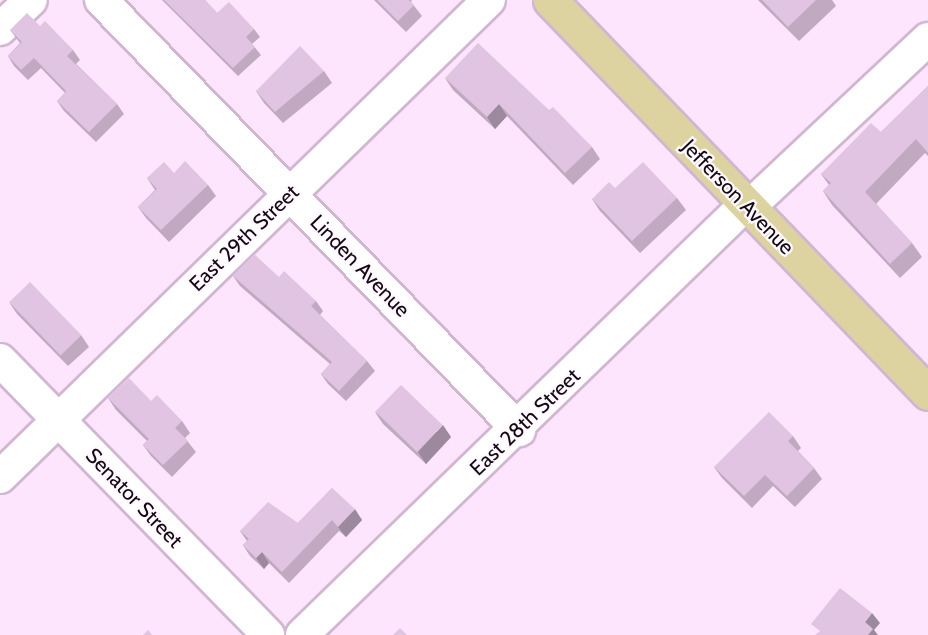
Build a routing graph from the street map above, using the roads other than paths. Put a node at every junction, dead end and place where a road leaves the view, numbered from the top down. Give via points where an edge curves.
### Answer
1 (31, 0) edge
2 (101, 0) edge
3 (489, 0) edge
4 (550, 0) edge
5 (0, 29) edge
6 (928, 39) edge
7 (290, 194) junction
8 (747, 207) junction
9 (0, 360) edge
10 (928, 393) edge
11 (58, 421) junction
12 (519, 430) junction
13 (0, 477) edge
14 (268, 635) edge
15 (302, 635) edge

1 - 5 street
2 - 7 street, Linden Avenue
3 - 7 street, East 29th Street
4 - 8 main road, Jefferson Avenue
6 - 8 street, East 28th Street
7 - 11 street, East 29th Street
7 - 12 street, Linden Avenue
8 - 10 main road, Jefferson Avenue
8 - 12 street, East 28th Street
9 - 11 street, Senator Street
11 - 13 street, East 29th Street
11 - 14 street, Senator Street
12 - 15 street, East 28th Street

